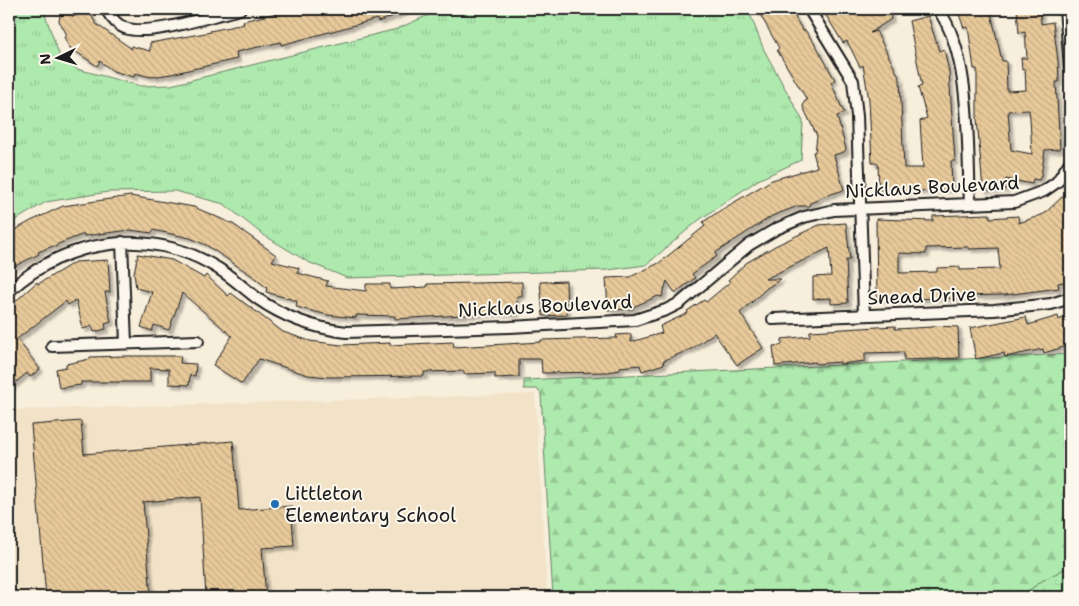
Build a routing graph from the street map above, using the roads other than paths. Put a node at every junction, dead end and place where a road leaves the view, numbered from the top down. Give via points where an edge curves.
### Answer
1 (106, 9) edge
2 (240, 9) edge
3 (809, 9) edge
4 (938, 9) edge
5 (1065, 9) edge
6 (1070, 68) edge
7 (1070, 162) edge
8 (970, 204) junction
9 (860, 208) junction
10 (122, 242) junction
11 (9, 291) edge
12 (1070, 298) edge
13 (864, 315) junction
14 (773, 319) dead end
15 (198, 341) dead end
16 (126, 344) junction
17 (52, 346) dead end

1 - 2 street via 122,28 137,31
3 - 9 street via 853,81
4 - 8 street via 949,26 961,64
5 - 6 street
7 - 8 street, Nicklaus Boulevard via 1057,182 1030,198
8 - 9 street, Nicklaus Boulevard
9 - 10 street, Nicklaus Boulevard via 821,212 769,232 749,245 692,295 666,310 635,320 559,325 332,330 302,322 271,308 225,272 192,255 163,245
9 - 13 street
10 - 11 street, Nicklaus Boulevard via 88,247 55,259
10 - 16 street
12 - 13 street, Snead Drive via 1043,306
13 - 14 street, Snead Drive
15 - 16 street
16 - 17 street

